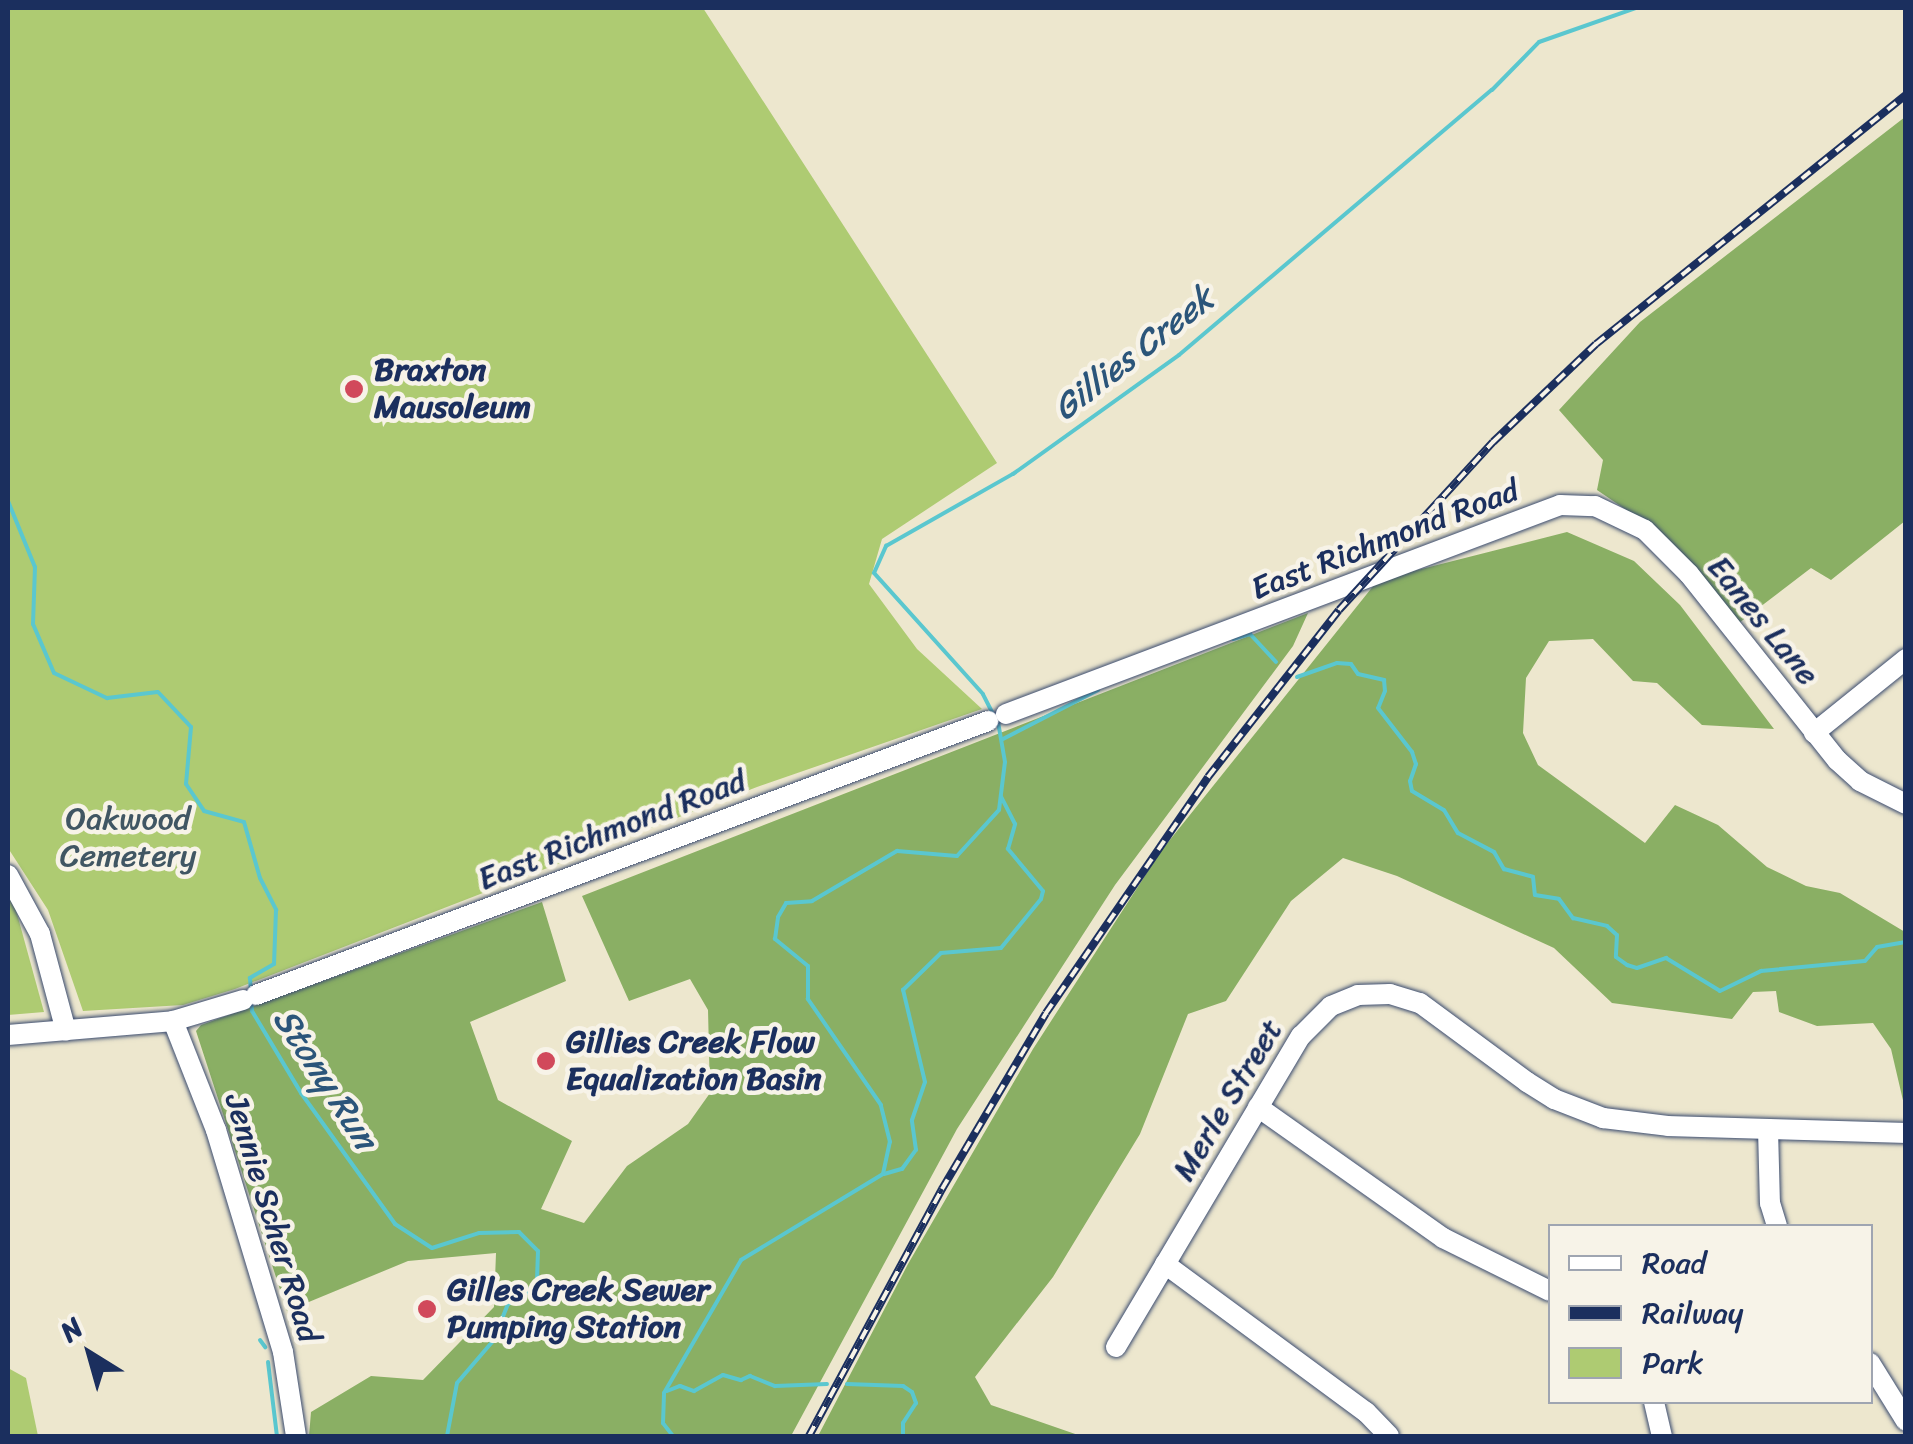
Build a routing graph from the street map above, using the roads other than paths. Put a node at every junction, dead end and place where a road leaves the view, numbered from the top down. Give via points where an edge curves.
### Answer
1 (1560, 505) joint
2 (1906, 659) edge
3 (1814, 732) junction
4 (1906, 804) edge
5 (8, 875) edge
6 (173, 1021) junction
7 (66, 1031) junction
8 (8, 1035) edge
9 (1258, 1106) junction
10 (1768, 1129) junction
11 (1906, 1133) edge
12 (1777, 1224) edge
13 (1165, 1264) junction
14 (1548, 1290) edge
15 (1116, 1347) dead end
16 (1873, 1368) edge
17 (1654, 1404) edge
18 (1906, 1421) edge
19 (296, 1436) edge
20 (1389, 1436) edge
21 (1662, 1436) edge

1 - 3 street, Eanes Lane via 1595,506 1645,530 1689,574
1 - 6 street, East Richmond Road
2 - 3 street
3 - 4 street, Eanes Lane via 1853,776
5 - 7 street via 40,934
6 - 7 street, East Richmond Road
6 - 19 street, Jennie Scher Road via 216,1130 283,1352
7 - 8 street, East Richmond Road
9 - 10 street, Merle Street via 1316,1018 1348,998 1378,993 1426,1007 1527,1082 1585,1112 1646,1125
9 - 13 street, Merle Street
9 - 14 street via 1442,1238
10 - 11 street, Merle Street
10 - 12 street via 1770,1203
13 - 15 street, Merle Street
13 - 20 street via 1366,1412
16 - 18 street
17 - 21 street

